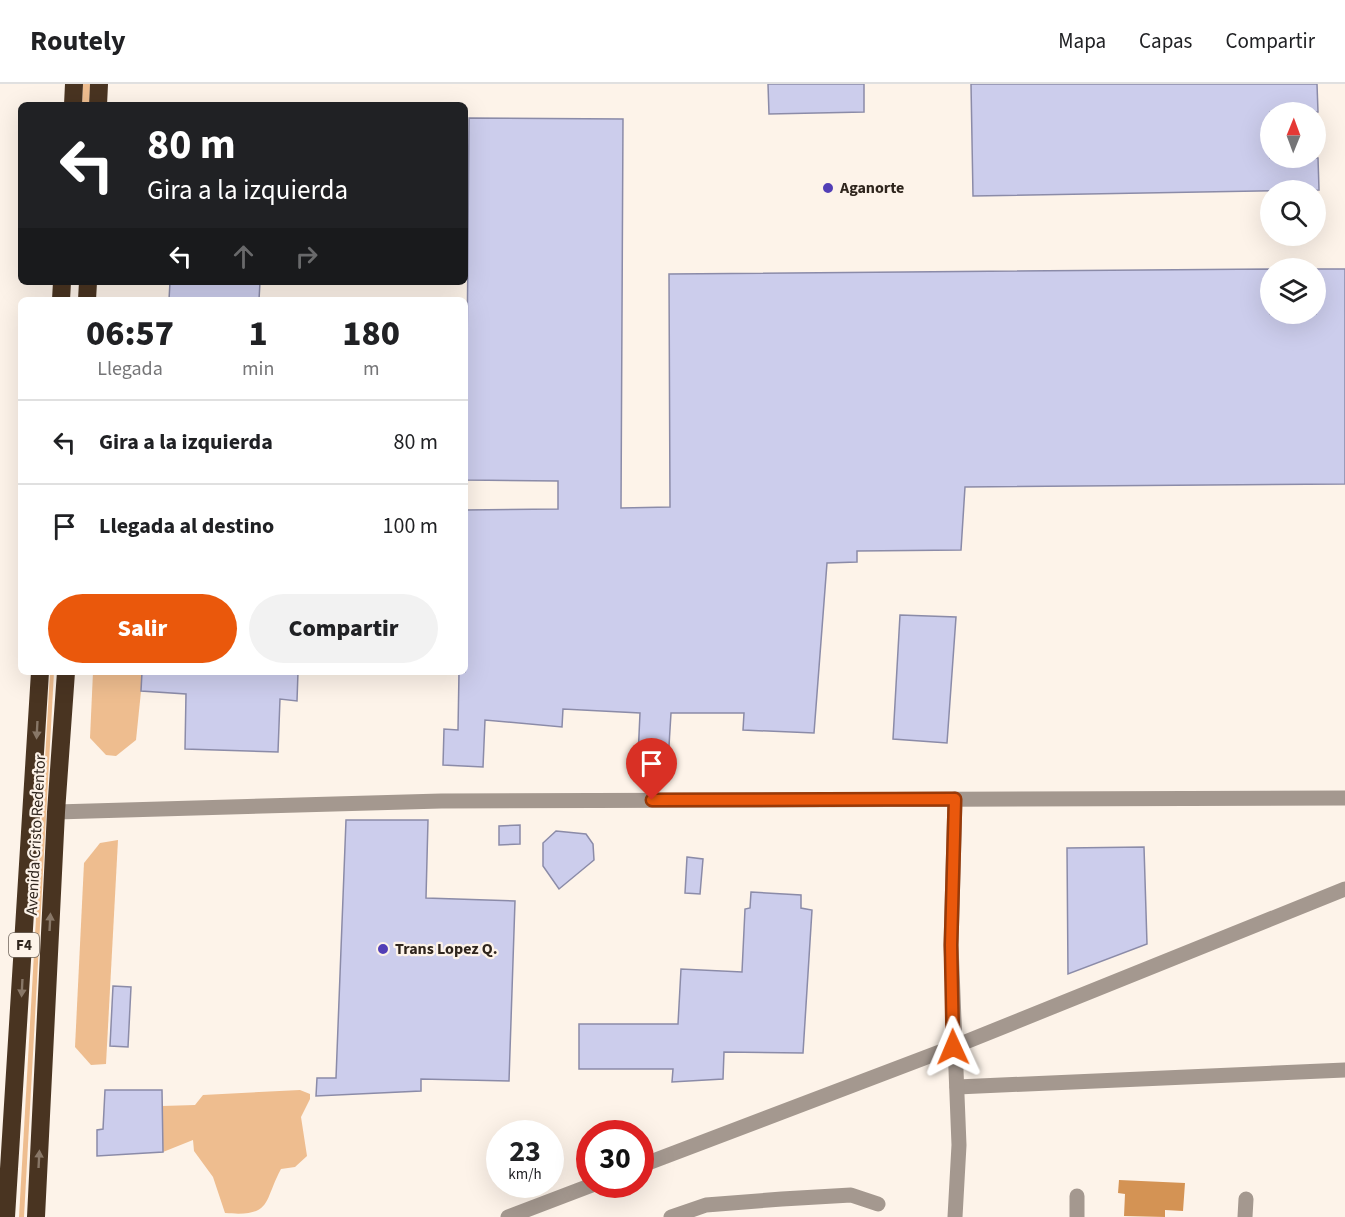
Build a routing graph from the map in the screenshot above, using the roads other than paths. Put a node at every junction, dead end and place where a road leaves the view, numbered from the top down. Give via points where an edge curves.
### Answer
1 (74, 84) edge
2 (99, 84) edge
3 (73, 102) edge
4 (98, 102) edge
5 (40, 675) edge
6 (66, 675) edge
7 (1345, 798) edge
8 (955, 799) junction
9 (56, 812) junction
10 (1345, 889) edge
11 (953, 1047) junction
12 (1345, 1070) edge
13 (957, 1087) junction
14 (654, 1161) edge
15 (4, 1171) edge
16 (576, 1191) edge
17 (1077, 1196) dead end
18 (1246, 1199) dead end
19 (878, 1204) dead end
20 (6, 1217) edge
21 (36, 1217) edge
22 (507, 1217) edge
23 (671, 1217) edge
24 (955, 1217) edge
25 (1077, 1217) edge
26 (1245, 1217) edge

1 - 3 highway
2 - 4 highway
5 -> 15 highway, Avenida Cristo Redentor / F4 via 17,1068
6 - 9 highway, Avenida Cristo Redentor / F4
7 - 8 street
8 - 9 street via 441,801
8 - 11 street
21 -> 9 highway, Avenida Cristo Redentor / F4
10 - 11 street
11 - 13 street
11 - 14 street
12 - 13 street
13 - 24 street
15 - 20 highway, Avenida Cristo Redentor / F4
16 - 22 street
17 - 25 street
18 - 26 street
19 - 23 street via 851,1195 793,1198 706,1205

